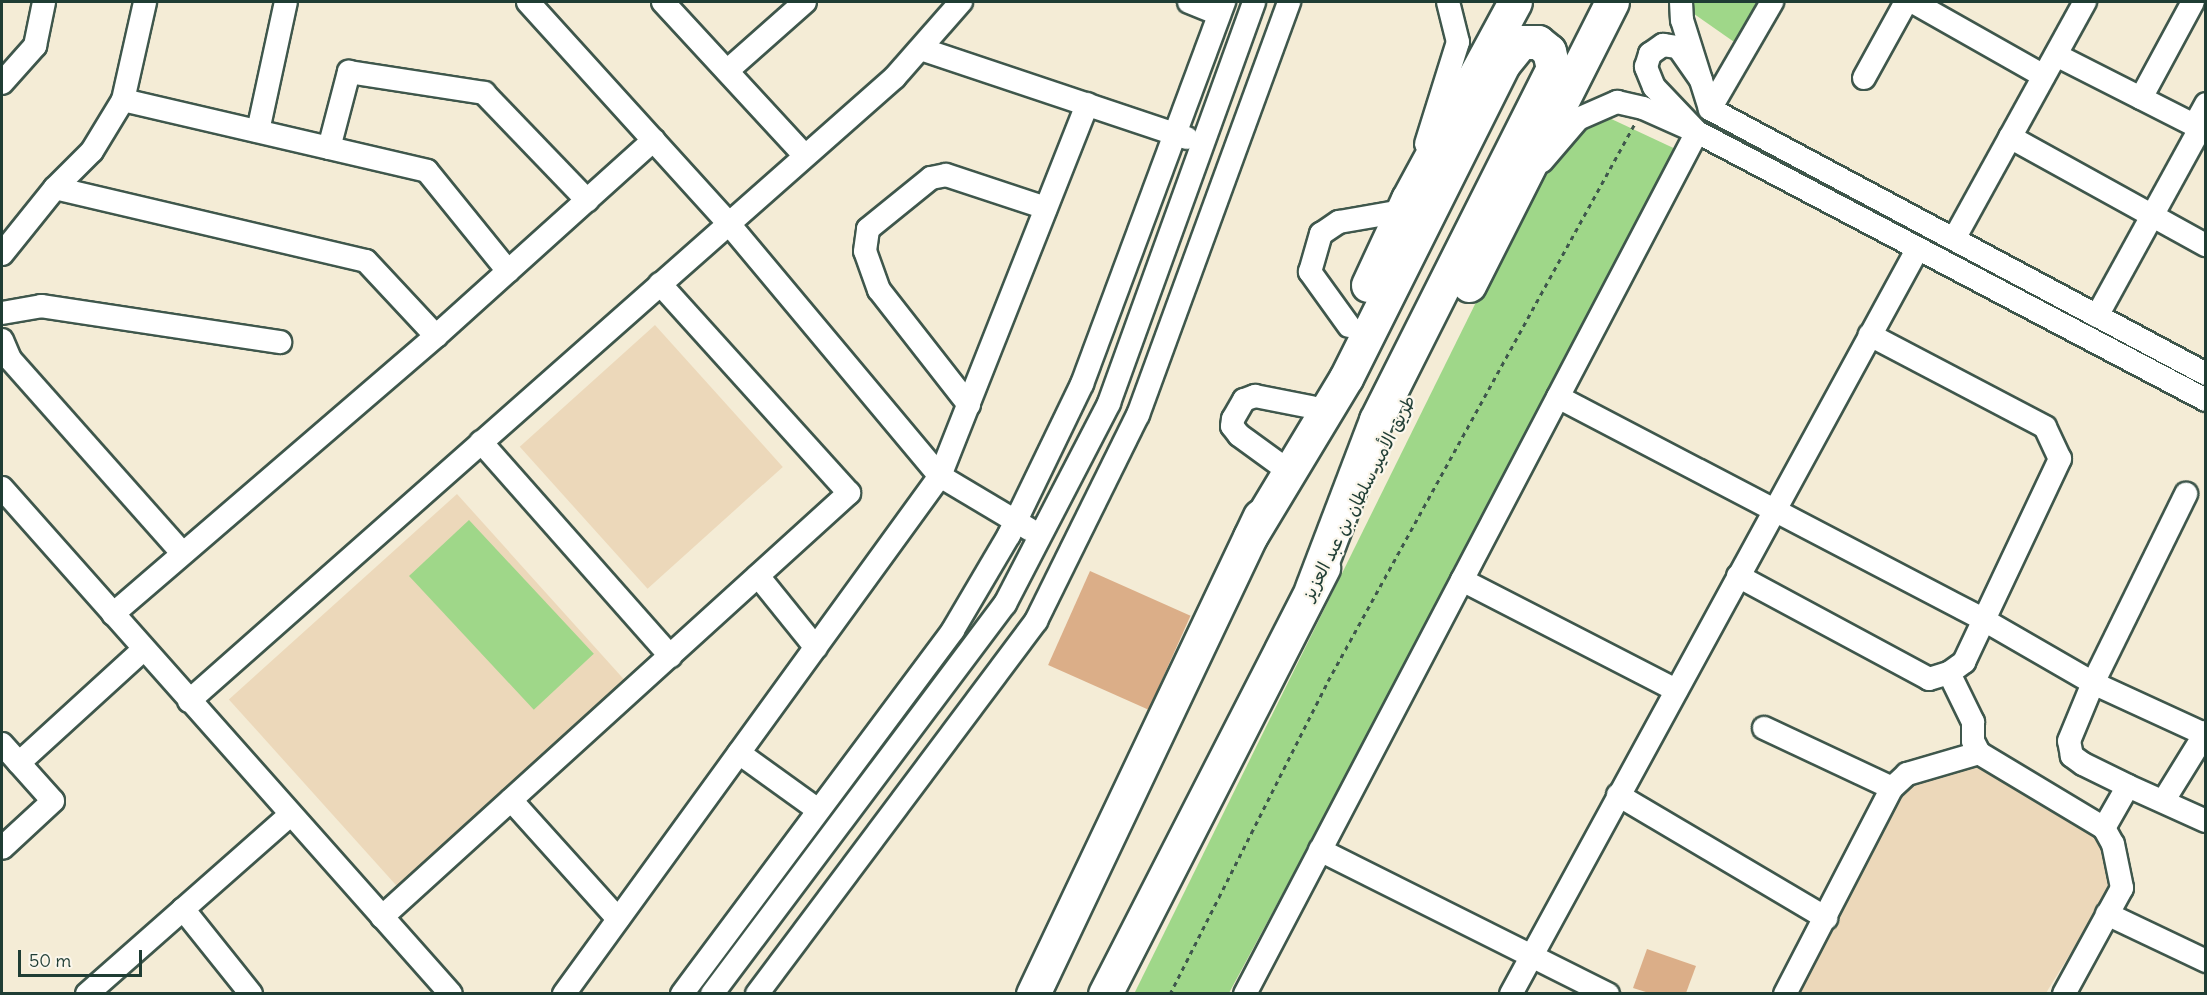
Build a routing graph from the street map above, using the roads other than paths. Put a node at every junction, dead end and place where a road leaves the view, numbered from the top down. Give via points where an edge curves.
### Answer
1 (44, 2) edge
2 (145, 2) edge
3 (286, 2) edge
4 (528, 2) edge
5 (805, 2) edge
6 (961, 2) edge
7 (1189, 2) edge
8 (1254, 2) edge
9 (1290, 2) edge
10 (1448, 2) edge
11 (1515, 2) edge
12 (1612, 2) edge
13 (1682, 2) edge
14 (1772, 2) edge
15 (1906, 2) edge
16 (1913, 2) edge
17 (2085, 2) edge
18 (2193, 2) edge
19 (668, 3) edge
20 (1221, 8) edge
21 (921, 49) junction
22 (2056, 55) junction
23 (727, 71) junction
24 (2044, 76) junction
25 (1864, 78) dead end
26 (1701, 80) junction
27 (2, 83) edge
28 (2141, 98) junction
29 (123, 100) junction
30 (1087, 104) junction
31 (2205, 104) edge
32 (1710, 109) junction
33 (2200, 128) edge
34 (258, 131) junction
35 (1698, 132) junction
36 (1175, 134) junction
37 (2010, 138) junction
38 (654, 140) junction
39 (1201, 143) junction
40 (329, 148) junction
41 (805, 156) junction
42 (1521, 185) junction
43 (55, 188) junction
44 (587, 200) junction
45 (1406, 205) junction
46 (1046, 208) junction
47 (2152, 216) junction
48 (729, 224) junction
49 (1953, 239) junction
50 (2205, 245) edge
51 (1917, 250) junction
52 (2, 254) edge
53 (508, 271) junction
54 (660, 284) junction
55 (2, 313) edge
56 (2097, 316) junction
57 (1349, 326) junction
58 (1870, 335) junction
59 (436, 336) junction
60 (280, 342) dead end
61 (4, 358) edge
62 (2205, 374) edge
63 (1558, 397) junction
64 (2205, 400) edge
65 (969, 405) junction
66 (1311, 406) junction
67 (481, 442) junction
68 (1283, 467) junction
69 (940, 476) junction
70 (2, 488) edge
71 (2186, 494) dead end
72 (1773, 511) junction
73 (1016, 522) junction
74 (1041, 536) junction
75 (1250, 537) junction
76 (182, 553) junction
77 (758, 576) junction
78 (1738, 576) junction
79 (1462, 580) junction
80 (1312, 588) junction
81 (113, 614) junction
82 (1984, 620) junction
83 (816, 648) junction
84 (144, 650) junction
85 (670, 656) junction
86 (1949, 673) junction
87 (2093, 683) junction
88 (1676, 690) junction
89 (189, 701) junction
90 (1764, 728) dead end
91 (2205, 734) edge
92 (2, 744) edge
93 (739, 753) junction
94 (1979, 753) junction
95 (19, 763) junction
96 (2128, 786) junction
97 (1892, 788) junction
98 (1618, 795) junction
99 (511, 800) junction
100 (2164, 800) junction
101 (818, 810) junction
102 (290, 815) junction
103 (2205, 821) edge
104 (2104, 828) junction
105 (2, 848) edge
106 (1320, 850) junction
107 (183, 909) junction
108 (2108, 914) junction
109 (382, 917) junction
110 (1826, 918) junction
111 (618, 919) junction
112 (1531, 954) junction
113 (2205, 961) edge
114 (87, 993) edge
115 (251, 993) edge
116 (451, 993) edge
117 (564, 993) edge
118 (682, 993) edge
119 (712, 993) edge
120 (757, 993) edge
121 (1033, 993) edge
122 (1105, 993) edge
123 (1245, 993) edge
124 (1511, 993) edge
125 (1608, 993) edge
126 (1785, 993) edge
127 (2064, 993) edge

1 - 27 street via 35,46
2 - 29 street
3 - 34 street
4 - 38 street
5 - 23 street
6 - 21 street
7 - 20 street
8 - 39 street
9 - 120 street via 1138,415 1036,621
10 - 45 street via 1458,42
11 - 45 highway
12 - 42 highway, طريق الأمير سلطان بن عبد العزيز
13 - 26 street via 1682,20
14 - 32 street
15 - 25 street
16 - 24 street
17 - 22 street
18 - 28 street
19 - 23 street
20 - 36 street
21 - 30 street
21 - 41 street
22 - 24 street
22 - 28 street
23 - 41 street
24 - 37 street
26 - 32 street
26 - 35 street via 1678,47 1663,45 1650,54 1646,67 1654,87
28 - 33 street
29 - 34 street
29 - 43 street via 93,151
30 - 36 street
30 - 46 street
31 - 33 street
32 - 49 street
33 - 47 street
34 - 40 street
35 - 42 street via 1643,108 1617,102 1578,119
35 - 51 street
35 - 63 street
36 - 39 street
36 - 73 street via 1082,384
37 - 47 street
37 - 49 street
38 - 44 street
38 - 48 street
39 - 74 street via 1108,403
40 - 44 street via 349,72 484,93
40 - 53 street via 427,171
41 - 48 street
42 - 80 highway, طريق الأمير سلطان بن عبد العزيز
43 - 52 street
43 - 59 street via 366,261
44 - 53 street
45 - 57 highway
45 - 57 street via 1339,222 1322,234 1310,272
46 - 65 street
46 - 65 street via 946,175 931,178 868,229 865,251 879,290
47 - 50 street
47 - 56 street
48 - 54 street
48 - 69 street
49 - 56 street
51 - 58 street
51 - 64 street
53 - 59 street
54 - 67 street
54 - 77 street via 849,493
55 - 60 street via 41,306
56 - 62 street
57 - 66 highway
58 - 72 street
58 - 82 street via 2045,427 2055,442 2060,459
59 - 76 street
61 - 76 street
63 - 72 street
63 - 79 street
65 - 69 street
66 - 68 highway
66 - 68 street via 1255,396 1244,400 1233,420 1232,426 1239,435
67 - 85 street
67 - 89 street
68 - 75 highway
69 - 73 street
69 - 83 street
70 - 81 street
71 - 87 street
72 - 78 street
72 - 82 street
73 - 74 street
73 - 101 street via 953,630
74 - 119 street via 1005,604
75 - 80 highway via 1346,378 1504,63 1521,42 1538,42 1550,51 1553,68 1376,420
75 - 121 highway
76 - 81 street
77 - 83 street
77 - 85 street
78 - 86 street via 1929,679
78 - 88 street
79 - 88 street
79 - 106 street
80 - 122 highway, طريق الأمير سلطان بن عبد العزيز
81 - 84 street
82 - 86 street via 1964,662
82 - 87 street
83 - 93 street
84 - 89 street
84 - 95 street
85 - 99 street
86 - 94 street via 1973,722 1973,741
87 - 91 street
87 - 96 street via 2069,741 2072,756
88 - 98 street
89 - 102 street
90 - 97 street
91 - 100 street
92 - 95 street
93 - 101 street
93 - 111 street
94 - 97 street via 1906,774
94 - 104 street
95 - 105 street via 53,801
96 - 100 street
96 - 104 street
97 - 110 street
98 - 110 street
98 - 112 street
99 - 109 street
99 - 111 street
100 - 103 street
101 - 118 street
102 - 107 street
102 - 109 street
104 - 108 street via 2113,844 2122,888
106 - 112 street
106 - 123 street
107 - 114 street
107 - 115 street
108 - 113 street
108 - 127 street
109 - 116 street
110 - 126 street
111 - 117 street
112 - 124 street
112 - 125 street

